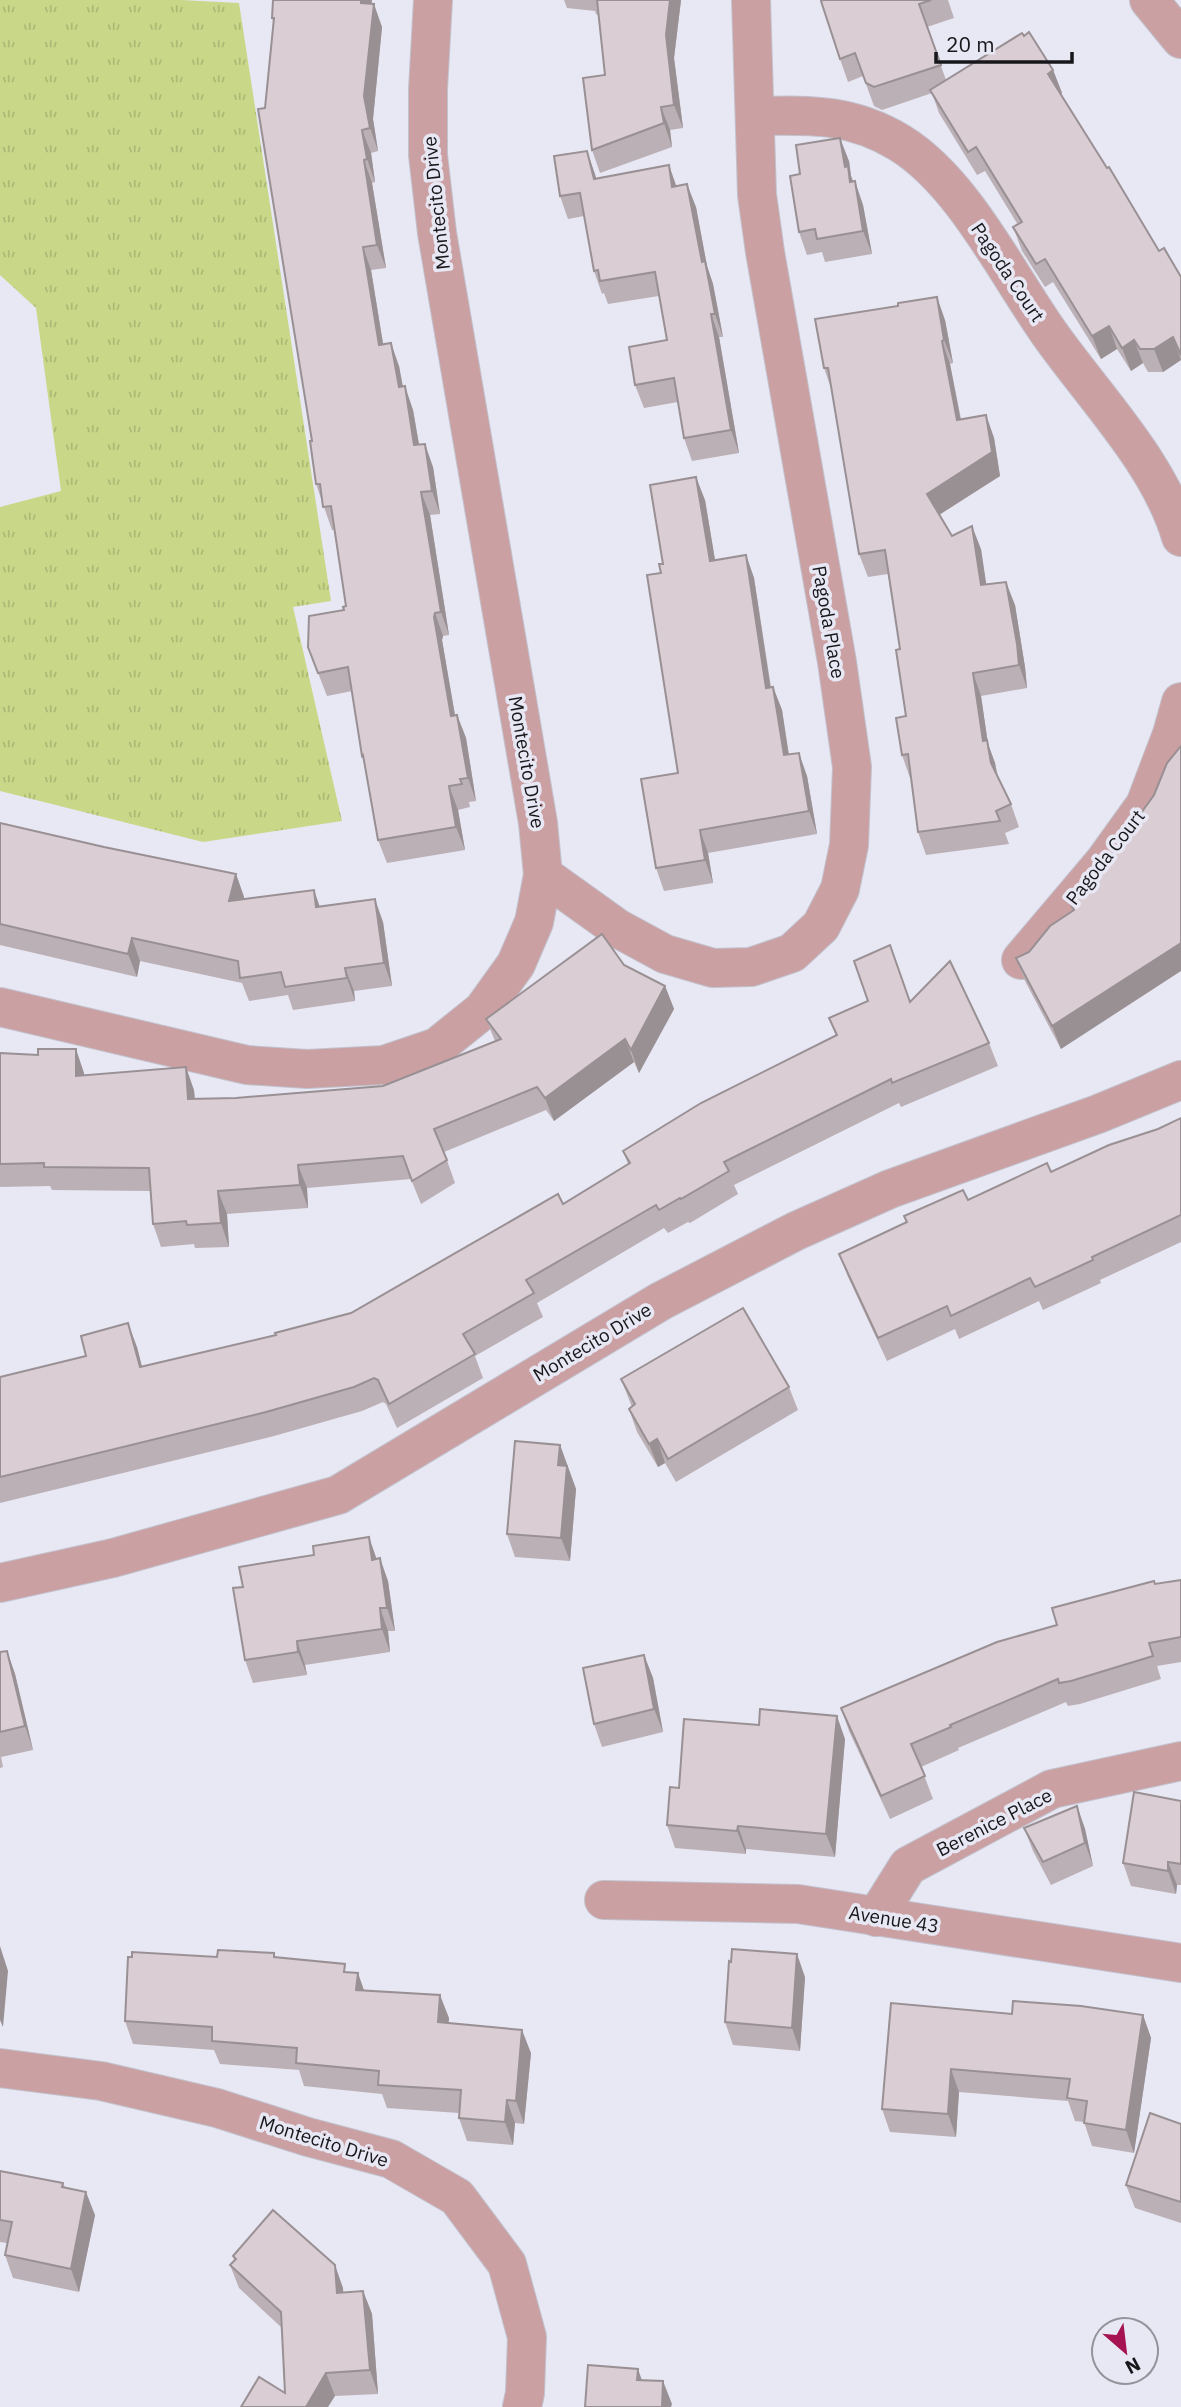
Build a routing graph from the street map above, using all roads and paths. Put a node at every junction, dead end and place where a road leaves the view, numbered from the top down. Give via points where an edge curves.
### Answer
1 (433, 0) edge
2 (751, 0) edge
3 (1149, 0) edge
4 (1181, 39) edge
5 (756, 116) junction
6 (1181, 537) edge
7 (1181, 702) edge
8 (543, 875) junction
9 (1021, 960) edge
10 (0, 1007) edge
11 (1181, 1080) edge
12 (0, 1583) edge
13 (1181, 1761) edge
14 (604, 1900) dead end
15 (876, 1917) junction
16 (1181, 1964) edge
17 (0, 2068) edge
18 (522, 2407) edge

1 - 8 street, Montecito Drive via 428,89 431,181 538,822
2 - 5 street, Pagoda Place
3 - 4 street
5 - 6 street, Pagoda Court via 818,115 861,124 900,143 940,175 1049,334 1151,470
5 - 8 street, Pagoda Place via 757,195 765,252 852,767 849,845 840,889 821,926 792,953 751,967 713,968 665,954 617,928
7 - 9 street, Pagoda Court via 1145,805 1104,862
8 - 10 street, Montecito Drive via 534,922 516,964 483,1010 437,1047 384,1066 307,1069 247,1065
11 - 12 street, Montecito Drive via 891,1189 796,1231 661,1301 338,1494 113,1558
13 - 15 street, Berenice Place via 1052,1789 908,1866
14 - 15 street, Avenue 43 via 798,1904
15 - 16 street, Avenue 43
17 - 18 street, Montecito Drive via 100,2081 217,2108 390,2159 457,2197 507,2264 527,2337

